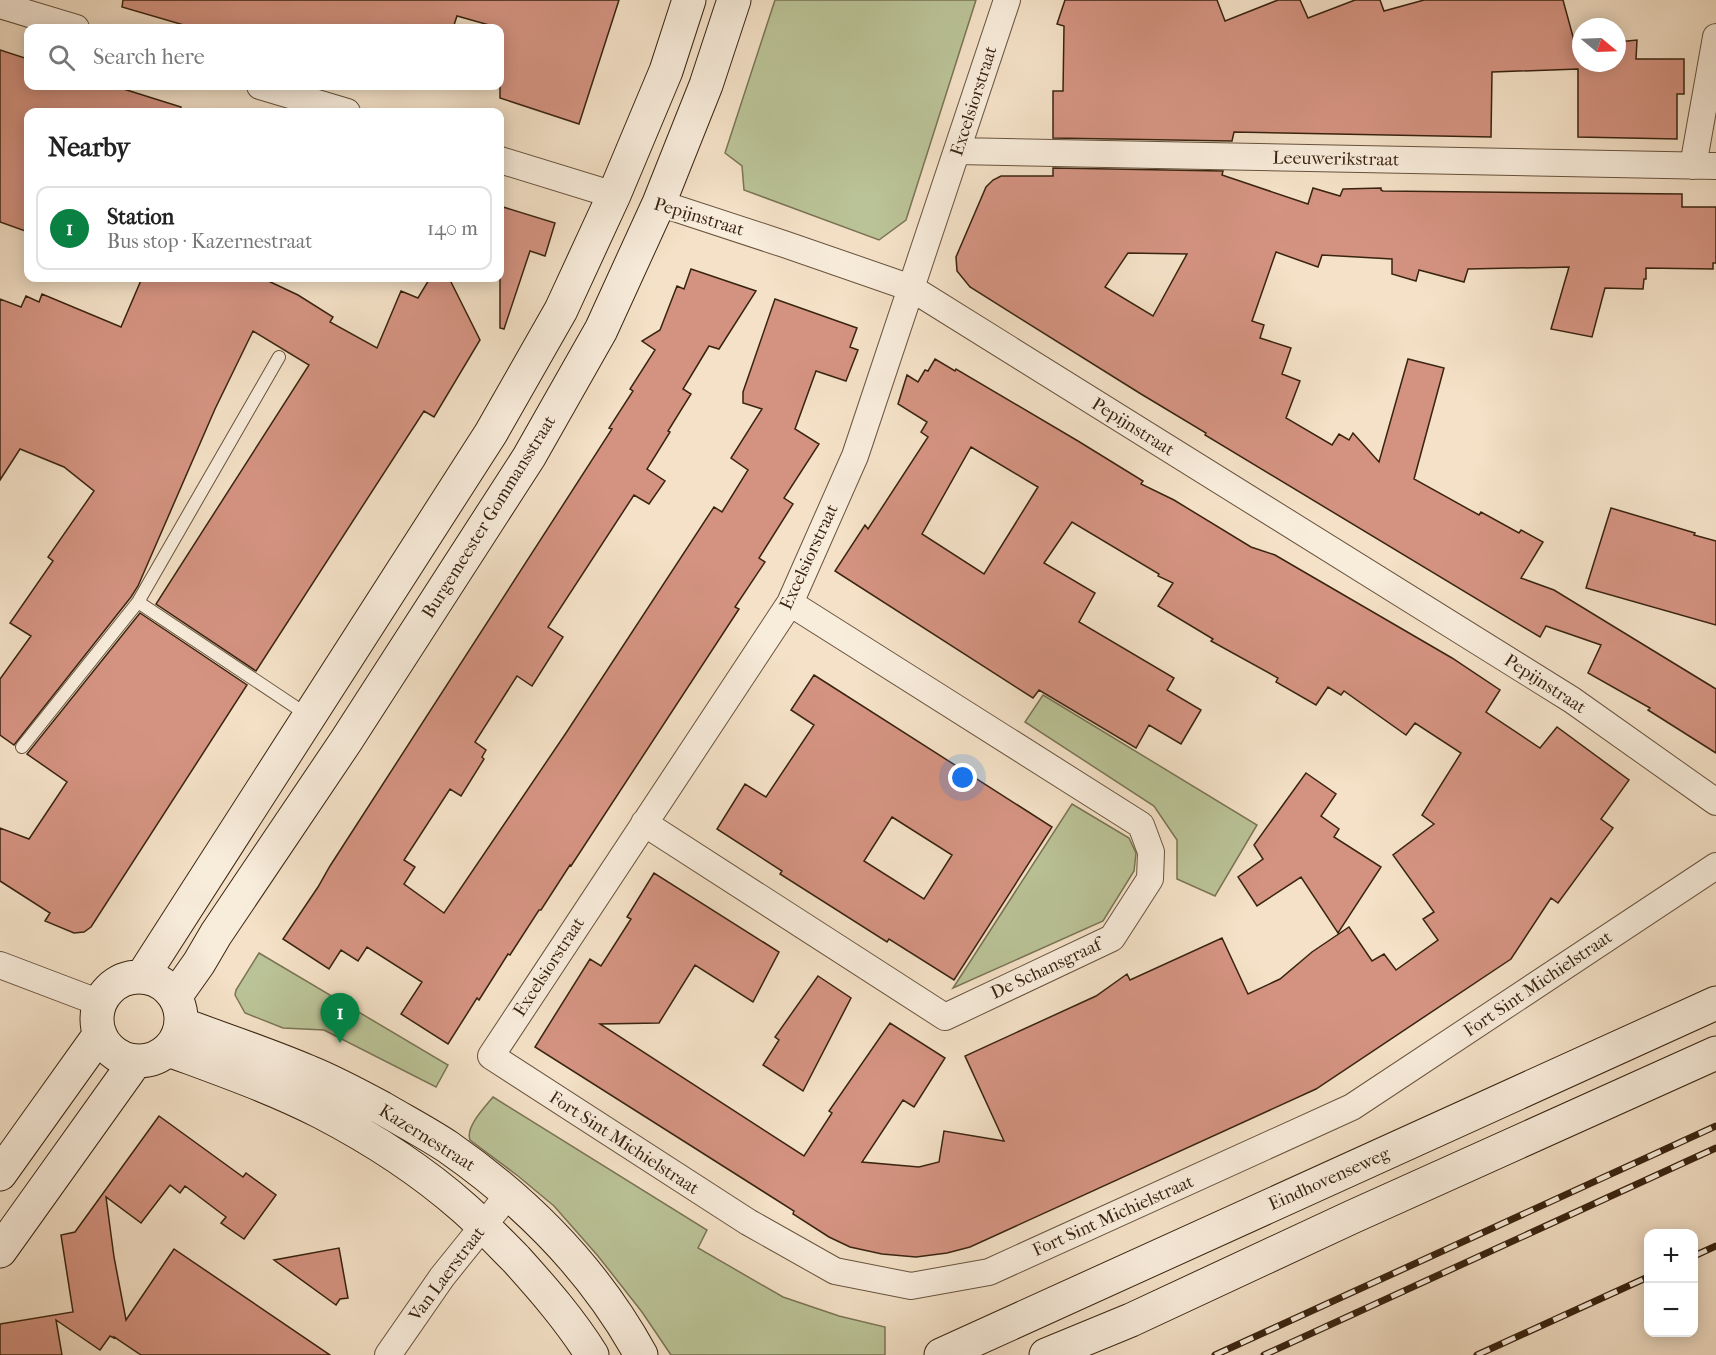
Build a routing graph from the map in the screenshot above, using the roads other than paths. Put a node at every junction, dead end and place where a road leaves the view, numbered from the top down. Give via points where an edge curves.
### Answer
1 (689, 0) edge
2 (734, 0) edge
3 (1007, 0) edge
4 (0, 5) edge
5 (63, 24) edge
6 (1716, 37) edge
7 (273, 90) edge
8 (334, 108) edge
9 (957, 151) junction
10 (504, 161) edge
11 (1704, 166) edge
12 (614, 195) junction
13 (659, 203) junction
14 (911, 288) junction
15 (279, 357) dead end
16 (138, 602) junction
17 (790, 603) junction
18 (310, 716) junction
19 (22, 747) dead end
20 (1716, 802) edge
21 (644, 823) junction
22 (1716, 866) edge
23 (0, 965) edge
24 (142, 977) junction
25 (1713, 1001) edge
26 (100, 1019) junction
27 (175, 1024) junction
28 (1716, 1053) edge
29 (490, 1056) joint
30 (135, 1062) junction
31 (0, 1174) edge
32 (508, 1195) junction
33 (483, 1225) junction
34 (0, 1251) edge
35 (388, 1355) edge
36 (592, 1355) edge
37 (641, 1355) edge
38 (941, 1355) edge
39 (1047, 1355) edge

1 - 12 street via 666,71
2 - 13 street, Burgemeester Gommansstraat via 706,85
3 - 9 street, Excelsiorstraat
4 - 5 street
6 - 11 street
7 - 8 street
9 - 11 street, Leeuwerikstraat
9 - 14 street, Excelsiorstraat
10 - 12 street, Pepijnstraat
12 - 13 street, Pepijnstraat
12 - 18 street via 561,310 491,433
13 - 14 street, Pepijnstraat
13 - 27 street, Burgemeester Gommansstraat via 601,330 529,457 216,934 199,963
14 - 17 street, Excelsiorstraat via 855,456
14 - 20 street, Pepijnstraat via 1572,700
15 - 16 lane
16 - 18 lane
16 - 19 lane
17 - 21 street, Excelsiorstraat
17 - 21 street, De Schansgraaf via 1141,825 1151,852 1150,879 1112,938 945,1017
18 - 24 street
21 - 29 street, Excelsiorstraat
22 - 29 street, Fort Sint Michielstraat via 1352,1107 989,1272 911,1286 835,1271 748,1222
23 - 26 street
24 - 26 street via 119,982 105,994
24 - 27 street via 162,983
25 - 38 street, Eindhovenseweg
26 - 30 street via 106,1046
26 - 31 street
27 - 30 street via 157,1058
27 - 32 street, Kazernestraat via 269,1055 347,1089 447,1147
27 - 33 street, Kazernestraat via 256,1083 348,1126 387,1150
28 - 39 street
30 - 34 street
32 - 33 street, Van Laerstraat
32 - 37 street, Kazernestraat via 579,1264 611,1305
33 - 35 street, Van Laerstraat
33 - 36 street, Kazernestraat via 546,1292

